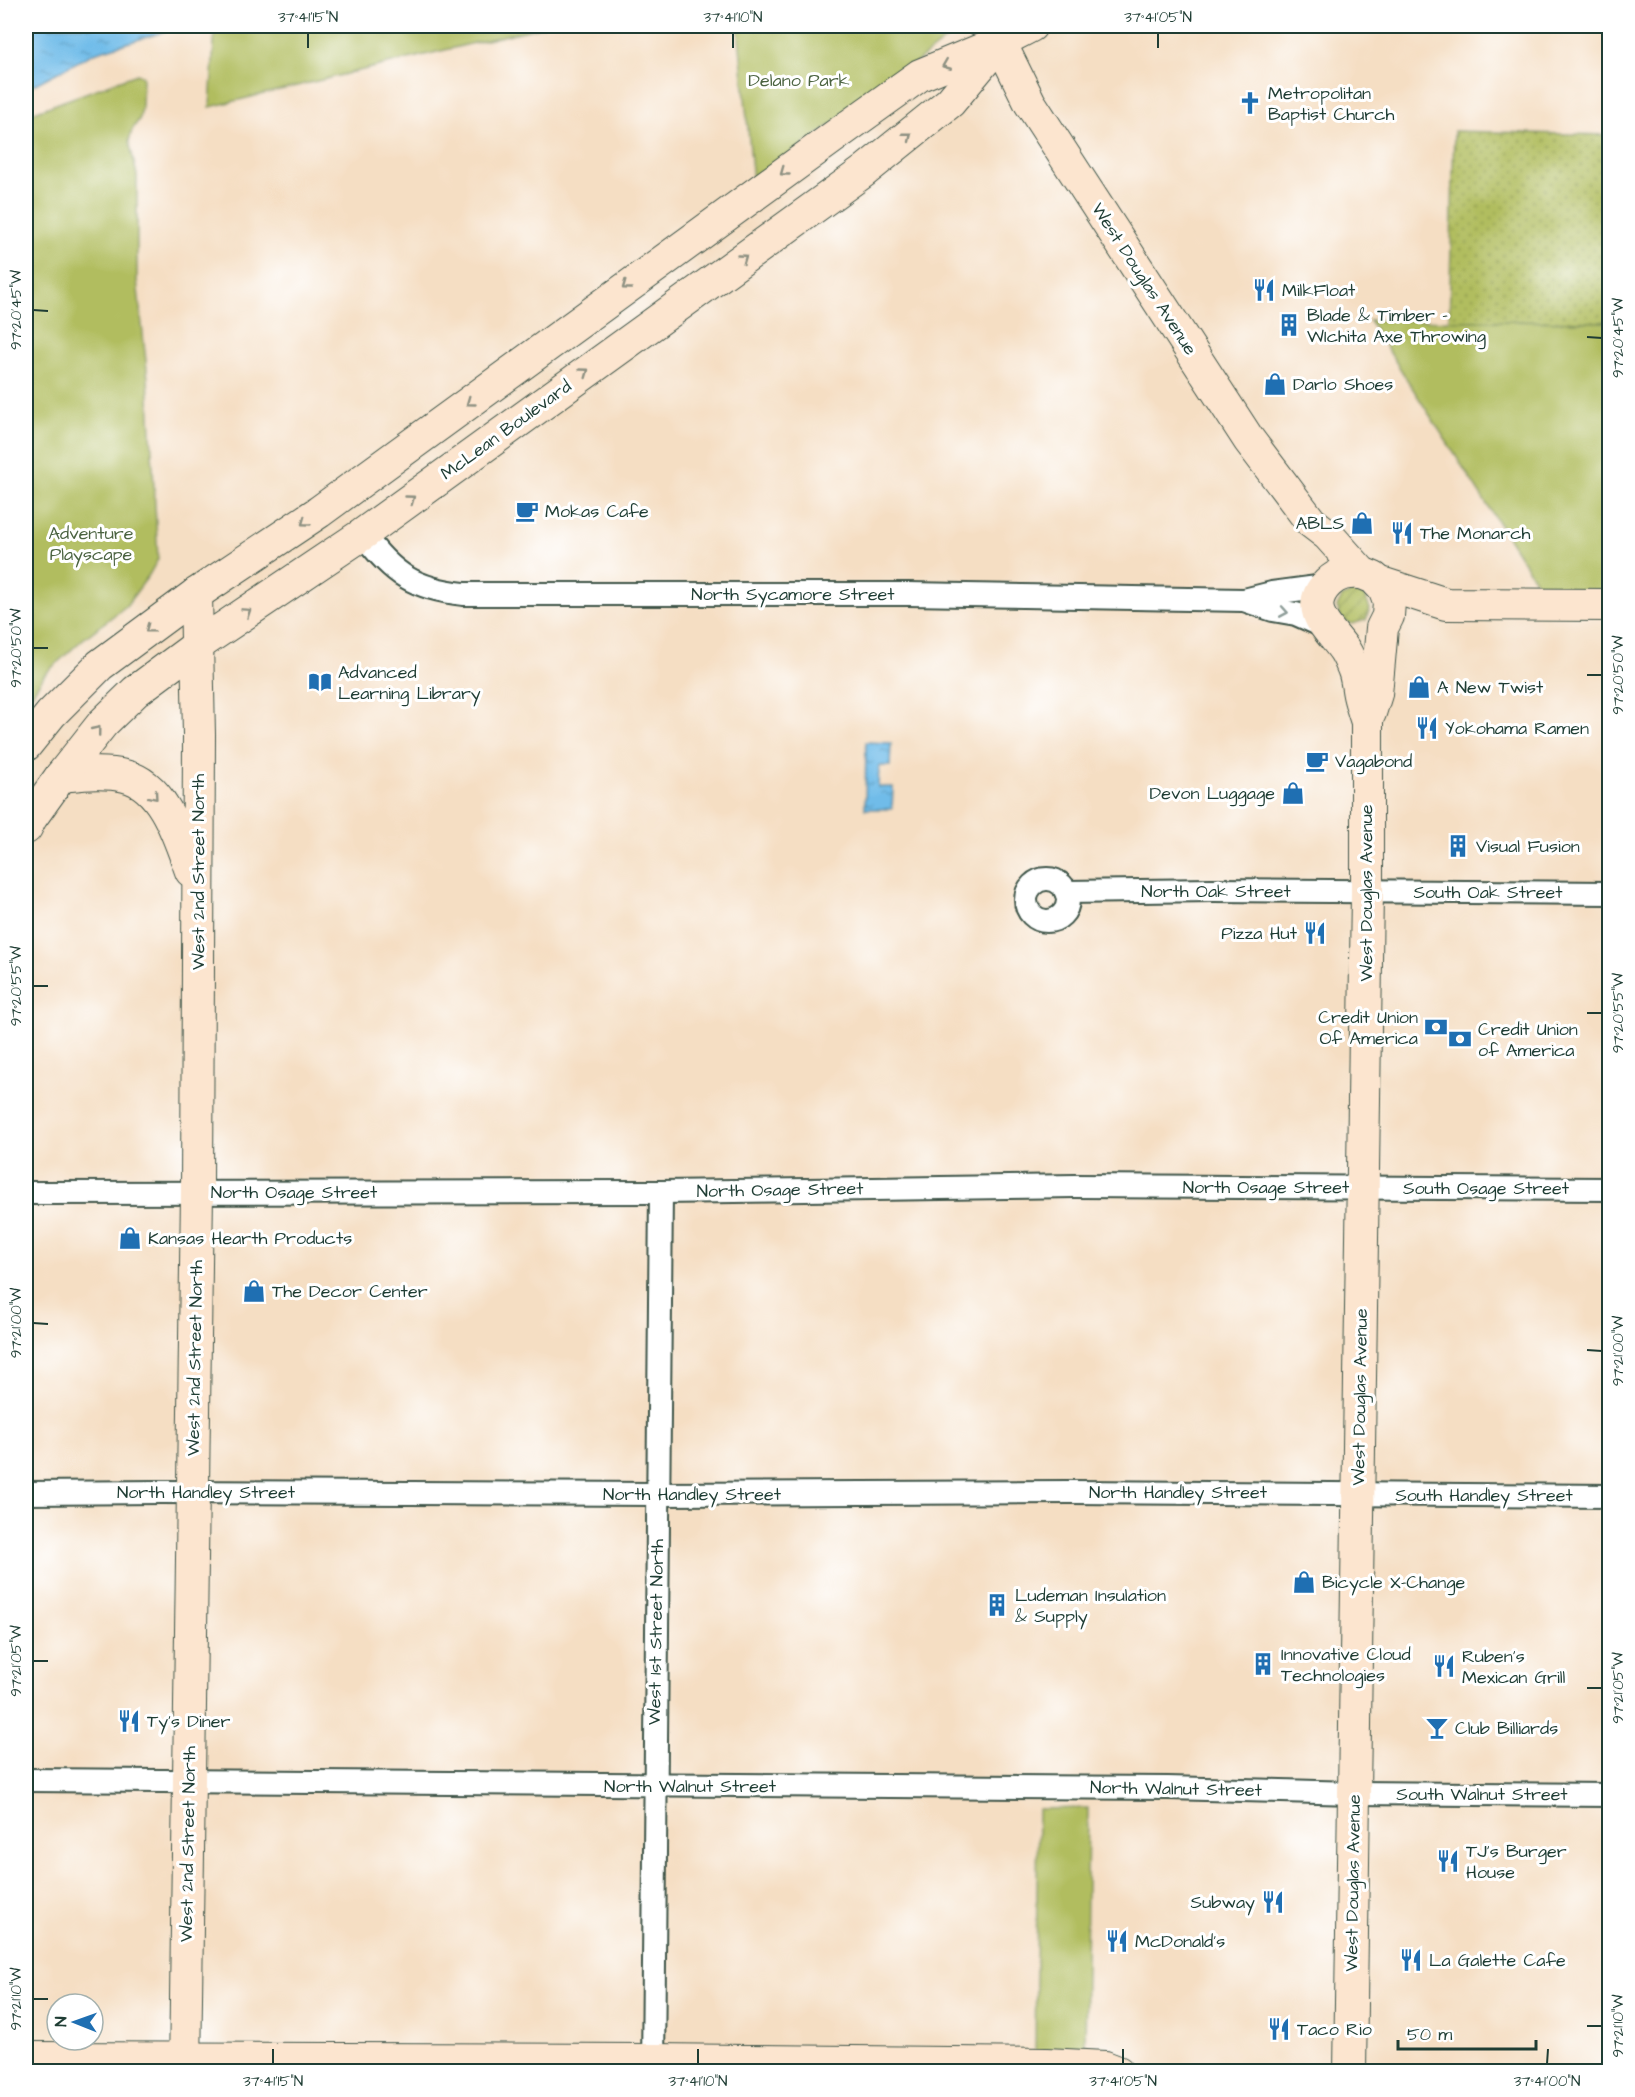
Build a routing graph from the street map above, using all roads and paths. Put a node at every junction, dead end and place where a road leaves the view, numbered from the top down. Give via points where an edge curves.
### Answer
1 (1031, 26) edge
2 (998, 34) edge
3 (1311, 522) junction
4 (363, 534) junction
5 (1371, 578) junction
6 (1326, 585) junction
7 (196, 594) junction
8 (1245, 600) junction
9 (1446, 604) junction
10 (1610, 605) edge
11 (1383, 626) junction
12 (1328, 631) junction
13 (198, 645) junction
14 (1366, 722) junction
15 (26, 745) edge
16 (61, 776) junction
17 (26, 828) edge
18 (198, 890) junction
19 (1066, 892) dead end
20 (1367, 892) junction
21 (1610, 893) edge
22 (1363, 1188) junction
23 (1610, 1189) edge
24 (197, 1192) junction
25 (661, 1192) junction
26 (26, 1193) edge
27 (193, 1492) junction
28 (26, 1493) edge
29 (657, 1494) junction
30 (1359, 1494) junction
31 (1610, 1496) edge
32 (26, 1780) edge
33 (189, 1781) junction
34 (654, 1786) junction
35 (1354, 1793) junction
36 (1610, 1795) edge
37 (26, 2058) edge
38 (185, 2066) edge
39 (653, 2066) edge
40 (1118, 2072) edge
41 (1350, 2072) edge

1 - 2 main road, McLean Boulevard
2 - 3 main road, West Douglas Avenue via 1036,112 1249,440
4 -> 2 main road, McLean Boulevard via 862,172 950,102
2 -> 7 main road, McLean Boulevard via 920,75 281,538
3 - 5 main road, West Douglas Avenue
3 - 6 main road, West Douglas Avenue
4 - 8 street, North Sycamore Street via 395,572 441,592 464,594 908,594
13 -> 4 main road, McLean Boulevard
5 - 6 main road via 1348,572
5 - 9 main road
5 - 11 main road, West Douglas Avenue via 1384,589 1389,602
6 - 8 street, North Sycamore Street
6 - 12 main road, West Douglas Avenue via 1318,613
7 - 13 main road
7 -> 15 main road, McLean Boulevard via 100,665
8 -> 12 street, North Sycamore Street via 1296,614
9 - 10 main road
9 - 11 main road
11 - 12 main road via 1372,638 1359,642 1345,642
11 - 14 main road, West Douglas Avenue via 1376,694
12 - 14 main road, West Douglas Avenue via 1346,652 1355,673
16 -> 13 main road, McLean Boulevard via 103,723 136,691
13 - 18 main road, West 2nd Street North
14 - 20 main road, West Douglas Avenue
16 - 17 main road, McLean Boulevard
16 -> 18 main road via 99,772 127,776 152,791 174,824
18 - 24 main road, West 2nd Street North
19 - 20 street, North Oak Street
20 - 21 street, South Oak Street
20 - 22 main road, West Douglas Avenue
22 - 23 street, South Osage Street
22 - 25 street, North Osage Street via 1075,1186
22 - 30 main road, West Douglas Avenue
24 - 25 street, North Osage Street
24 - 26 street, North Osage Street
24 - 27 main road, West 2nd Street North
25 - 29 street, West 1st Street North
27 - 28 street, North Handley Street
27 - 29 street, North Handley Street
27 - 33 main road, West 2nd Street North
29 - 30 street, North Handley Street
29 - 34 street, West 1st Street North
30 - 31 street, South Handley Street
30 - 35 main road, West Douglas Avenue
32 - 33 street, North Walnut Street
33 - 34 street, North Walnut Street
33 - 38 main road, West 2nd Street North
34 - 35 street, North Walnut Street via 1187,1788
34 - 39 street, West 1st Street North
35 - 36 street, South Walnut Street
35 - 41 main road, West Douglas Avenue
37 - 38 main road
38 - 39 main road
39 - 40 main road via 1068,2064

